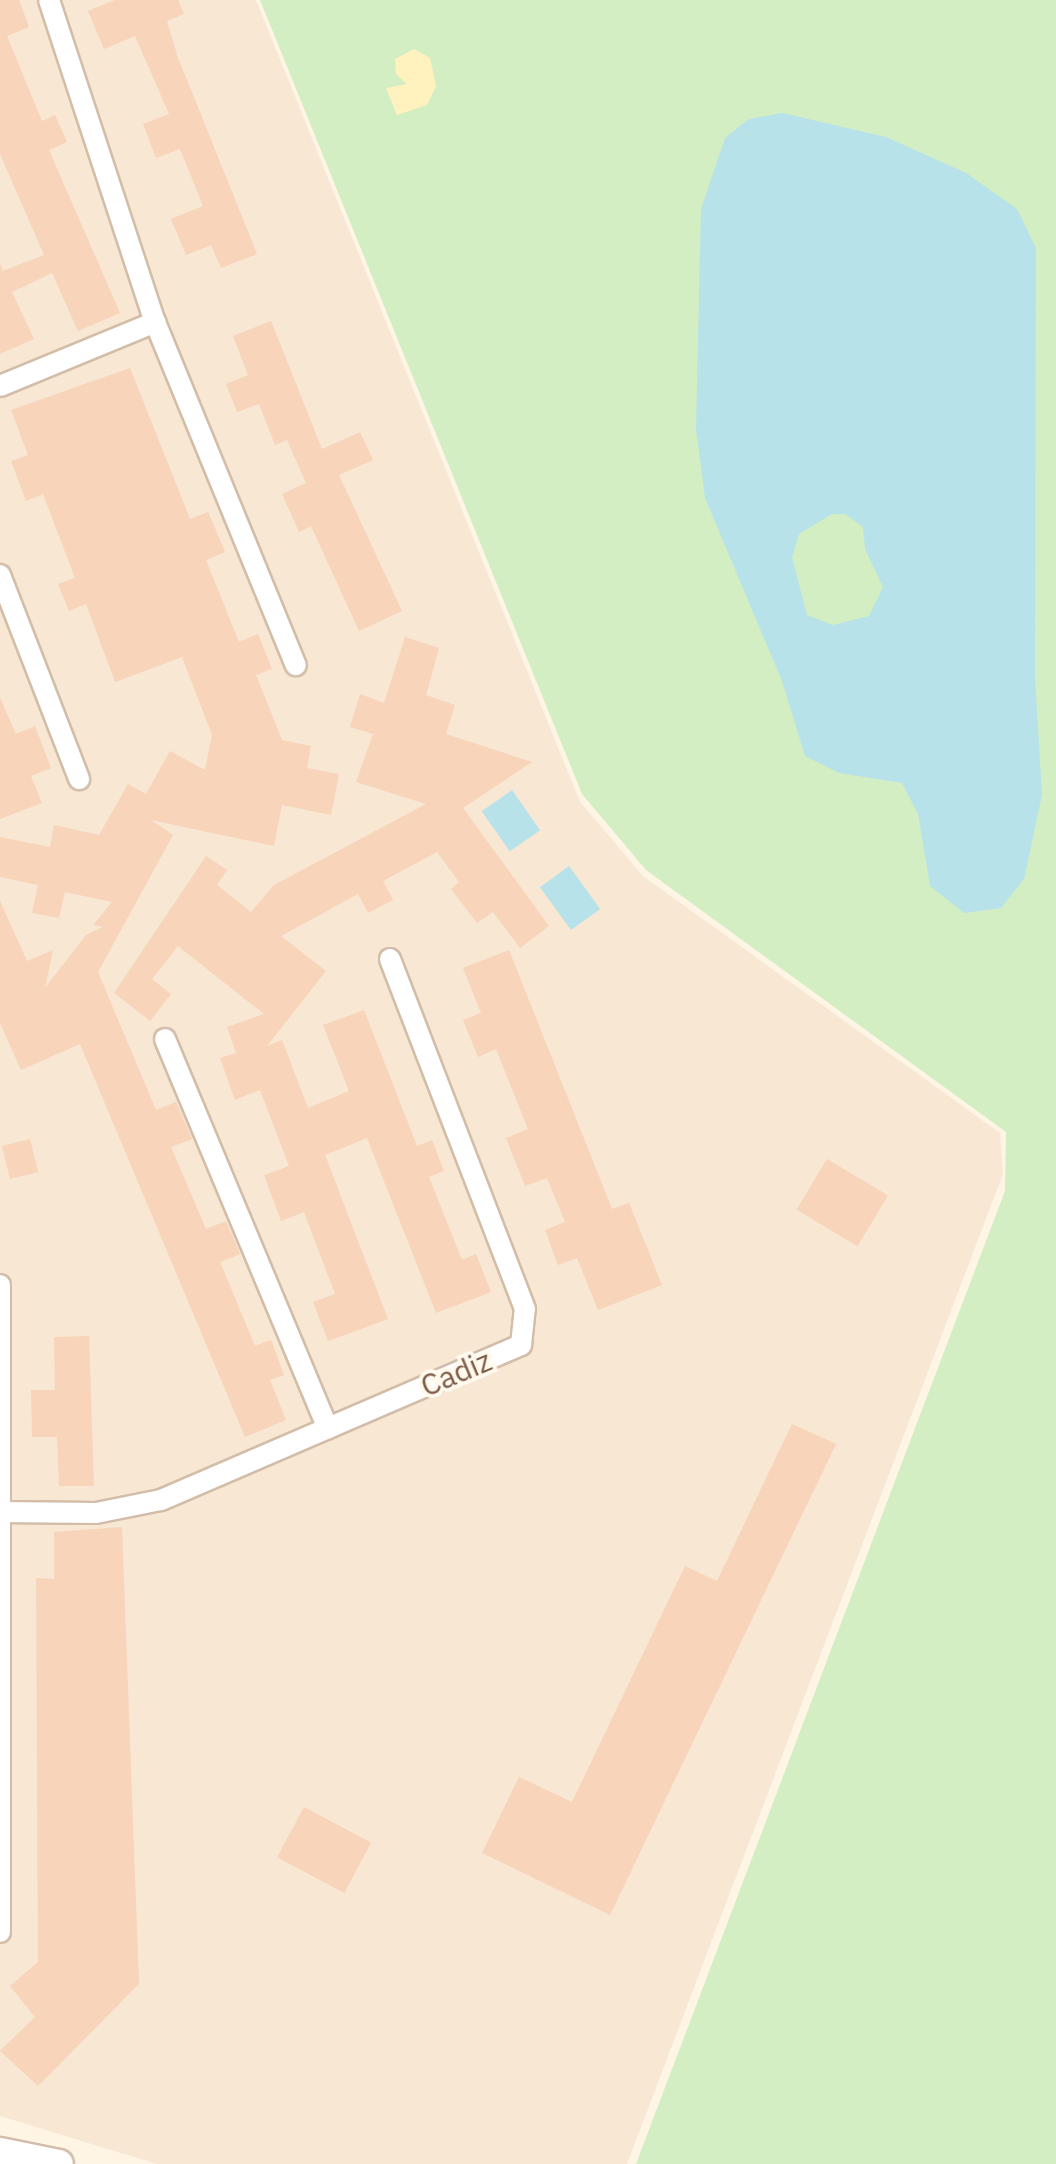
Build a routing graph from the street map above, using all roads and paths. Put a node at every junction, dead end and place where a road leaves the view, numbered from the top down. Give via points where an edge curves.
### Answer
1 (49, 0) edge
2 (155, 322) junction
3 (0, 386) edge
4 (0, 575) edge
5 (296, 664) dead end
6 (78, 779) dead end
7 (390, 959) dead end
8 (165, 1038) dead end
9 (0, 1284) edge
10 (328, 1428) junction
11 (2, 1512) edge
12 (0, 1932) edge
13 (0, 2152) edge
14 (59, 2164) edge

1 - 2 street
2 - 3 street
2 - 5 street
4 - 6 street
7 - 10 street, Cadiz via 527,1328 522,1344
8 - 10 street
9 - 11 street
10 - 11 street, Cadiz via 161,1500 96,1513
11 - 12 street
13 - 14 main road

